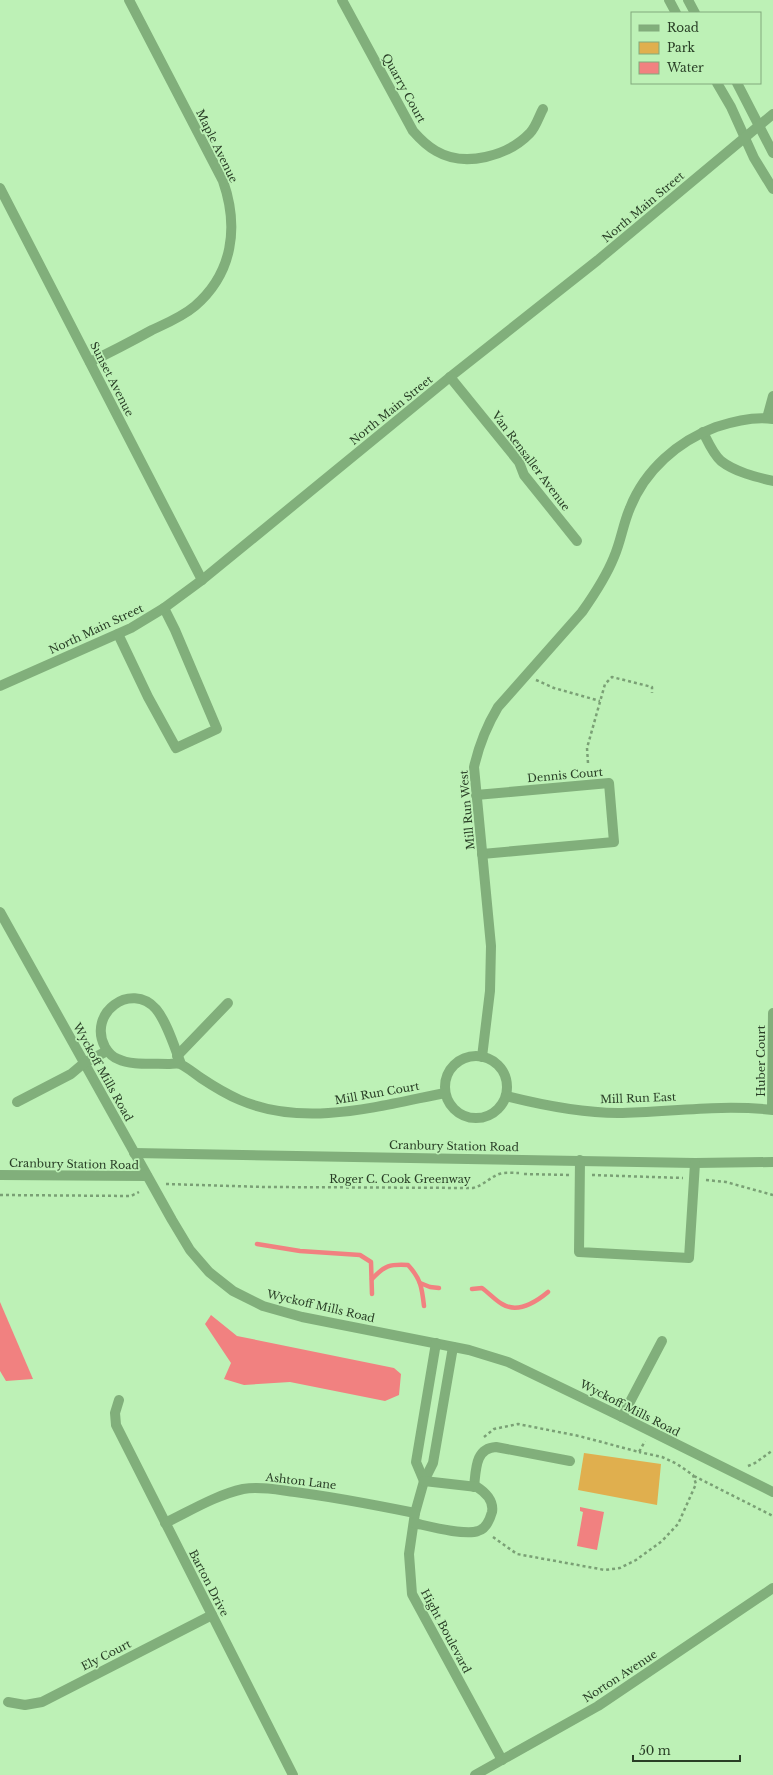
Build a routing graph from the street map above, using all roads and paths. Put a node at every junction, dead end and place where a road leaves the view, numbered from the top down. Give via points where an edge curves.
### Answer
1 (129, 0) edge
2 (669, 0) edge
3 (688, 0) edge
4 (345, 1) edge
5 (675, 12) edge
6 (694, 12) edge
7 (718, 84) edge
8 (737, 84) edge
9 (543, 108) dead end
10 (773, 114) edge
11 (758, 126) junction
12 (744, 137) junction
13 (773, 153) edge
14 (0, 188) edge
15 (773, 189) edge
16 (90, 362) junction
17 (450, 377) junction
18 (773, 396) edge
19 (770, 418) edge
20 (703, 432) junction
21 (773, 482) edge
22 (577, 541) dead end
23 (202, 580) junction
24 (164, 608) junction
25 (118, 634) junction
26 (528, 673) junction
27 (0, 686) edge
28 (652, 693) dead end
29 (600, 701) junction
30 (588, 763) dead end
31 (476, 795) junction
32 (482, 854) junction
33 (0, 912) edge
34 (228, 1003) dead end
35 (773, 1013) edge
36 (107, 1051) junction
37 (482, 1056) junction
38 (179, 1060) junction
39 (84, 1063) junction
40 (445, 1093) junction
41 (506, 1096) junction
42 (17, 1102) dead end
43 (773, 1109) edge
44 (134, 1153) junction
45 (580, 1160) junction
46 (773, 1162) edge
47 (695, 1163) junction
48 (0, 1175) edge
49 (580, 1175) junction
50 (147, 1176) junction
51 (694, 1179) junction
52 (166, 1184) dead end
53 (139, 1192) dead end
54 (0, 1194) edge
55 (773, 1194) edge
56 (662, 1341) dead end
57 (436, 1343) junction
58 (453, 1347) junction
59 (120, 1400) dead end
60 (425, 1403) junction
61 (443, 1406) junction
62 (622, 1417) junction
63 (480, 1440) dead end
64 (645, 1441) dead end
65 (773, 1450) edge
66 (639, 1452) junction
67 (570, 1461) dead end
68 (744, 1465) dead end
69 (693, 1475) junction
70 (424, 1481) junction
71 (474, 1487) junction
72 (773, 1492) edge
73 (773, 1516) edge
74 (414, 1518) junction
75 (165, 1523) junction
76 (493, 1537) dead end
77 (773, 1588) edge
78 (212, 1615) junction
79 (8, 1702) dead end
80 (502, 1760) junction
81 (293, 1775) edge
82 (475, 1775) edge

1 - 16 street, Maple Avenue via 223,181 232,219 231,239 220,274 209,292 194,306 179,317
2 - 5 street
3 - 6 street
4 - 9 street, Quarry Court via 413,131 437,152 465,159 493,155 519,142 531,132
7 - 12 street
8 - 11 street
10 - 11 street, North Main Street
11 - 12 street, North Main Street
11 - 13 street
12 - 15 street
12 - 17 street, North Main Street via 598,260
14 - 16 street, Sunset Avenue
16 - 23 street, Sunset Avenue
17 - 22 street, Van Rensaller Avenue via 519,462 524,475
17 - 23 street, North Main Street
18 - 19 street
19 - 20 street via 733,421
20 - 21 street via 721,461 736,470
20 - 26 street, Mill Run West via 672,452 651,472 638,490 630,508 615,556 606,575 582,612
23 - 24 street, North Main Street
24 - 25 street, North Main Street
24 - 25 street via 218,729 176,748
25 - 27 street, North Main Street
26 - 29 path via 544,684
26 - 31 street, Mill Run West via 498,707 487,725 474,767
28 - 29 path via 652,687 612,677 605,684
29 - 30 path via 587,748
31 - 32 street, Mill Run West
31 - 32 street, Dennis Court via 609,783 614,842
32 - 37 street, Mill Run West via 491,946 490,991
33 - 39 street, Wyckoff Mills Road
34 - 38 street
35 - 43 street, Huber Court
36 - 38 street via 124,1062
36 - 38 street via 100,1030 108,1010 118,1002 128,999 139,1000 156,1009
36 - 39 street
37 - 40 street via 465,1058 451,1068 446,1080
37 - 41 street via 500,1067 507,1085
38 - 40 street, Mill Run Court via 218,1090 257,1106 290,1112 320,1114 355,1111
39 - 42 street via 71,1074
39 - 44 street, Wyckoff Mills Road
40 - 41 street via 453,1109 461,1115 474,1118 488,1116 496,1111
41 - 43 street, Mill Run East via 586,1111 618,1112 705,1107
44 - 45 street, Cranbury Station Road
44 - 50 street, Wyckoff Mills Road
45 - 47 street, Cranbury Station Road
45 - 49 street
46 - 47 street, Cranbury Station Road
47 - 51 street
48 - 50 street, Cranbury Station Road
49 - 51 path, Roger C. Cook Greenway
49 - 51 street via 579,1252 689,1258
49 - 52 path, Roger C. Cook Greenway via 501,1174 474,1188
50 - 57 street, Wyckoff Mills Road via 190,1250 209,1272 233,1291 263,1306 302,1317
51 - 55 path, Roger C. Cook Greenway via 726,1182
53 - 54 path via 131,1196
56 - 62 street
57 - 58 street, Wyckoff Mills Road
57 - 60 street
58 - 61 street, Hight Boulevard
58 - 62 street, Wyckoff Mills Road via 508,1362
59 - 75 street, Barton Drive via 115,1413 116,1425
60 - 61 street
60 - 70 street via 416,1462
61 - 70 street, Hight Boulevard via 433,1463
62 - 72 street, Wyckoff Mills Road
63 - 66 path via 494,1428 518,1424 579,1436
64 - 66 path
65 - 68 path via 755,1463
66 - 69 path via 662,1457
67 - 71 street via 489,1447 479,1456
69 - 73 path
69 - 76 path via 696,1484 678,1524 662,1541 620,1568 605,1570 517,1554
70 - 71 street
70 - 74 street, Hight Boulevard
71 - 74 street, Ashton Lane via 484,1492 493,1508 486,1526 479,1531 466,1533
74 - 75 street, Ashton Lane via 321,1495 266,1488 244,1489 227,1494
74 - 80 street, Hight Boulevard via 409,1554 412,1594
75 - 78 street, Barton Drive
77 - 80 street, Norton Avenue via 598,1706
78 - 79 street, Ely Court via 42,1702 25,1705
78 - 81 street, Barton Drive
80 - 82 street, Norton Avenue

